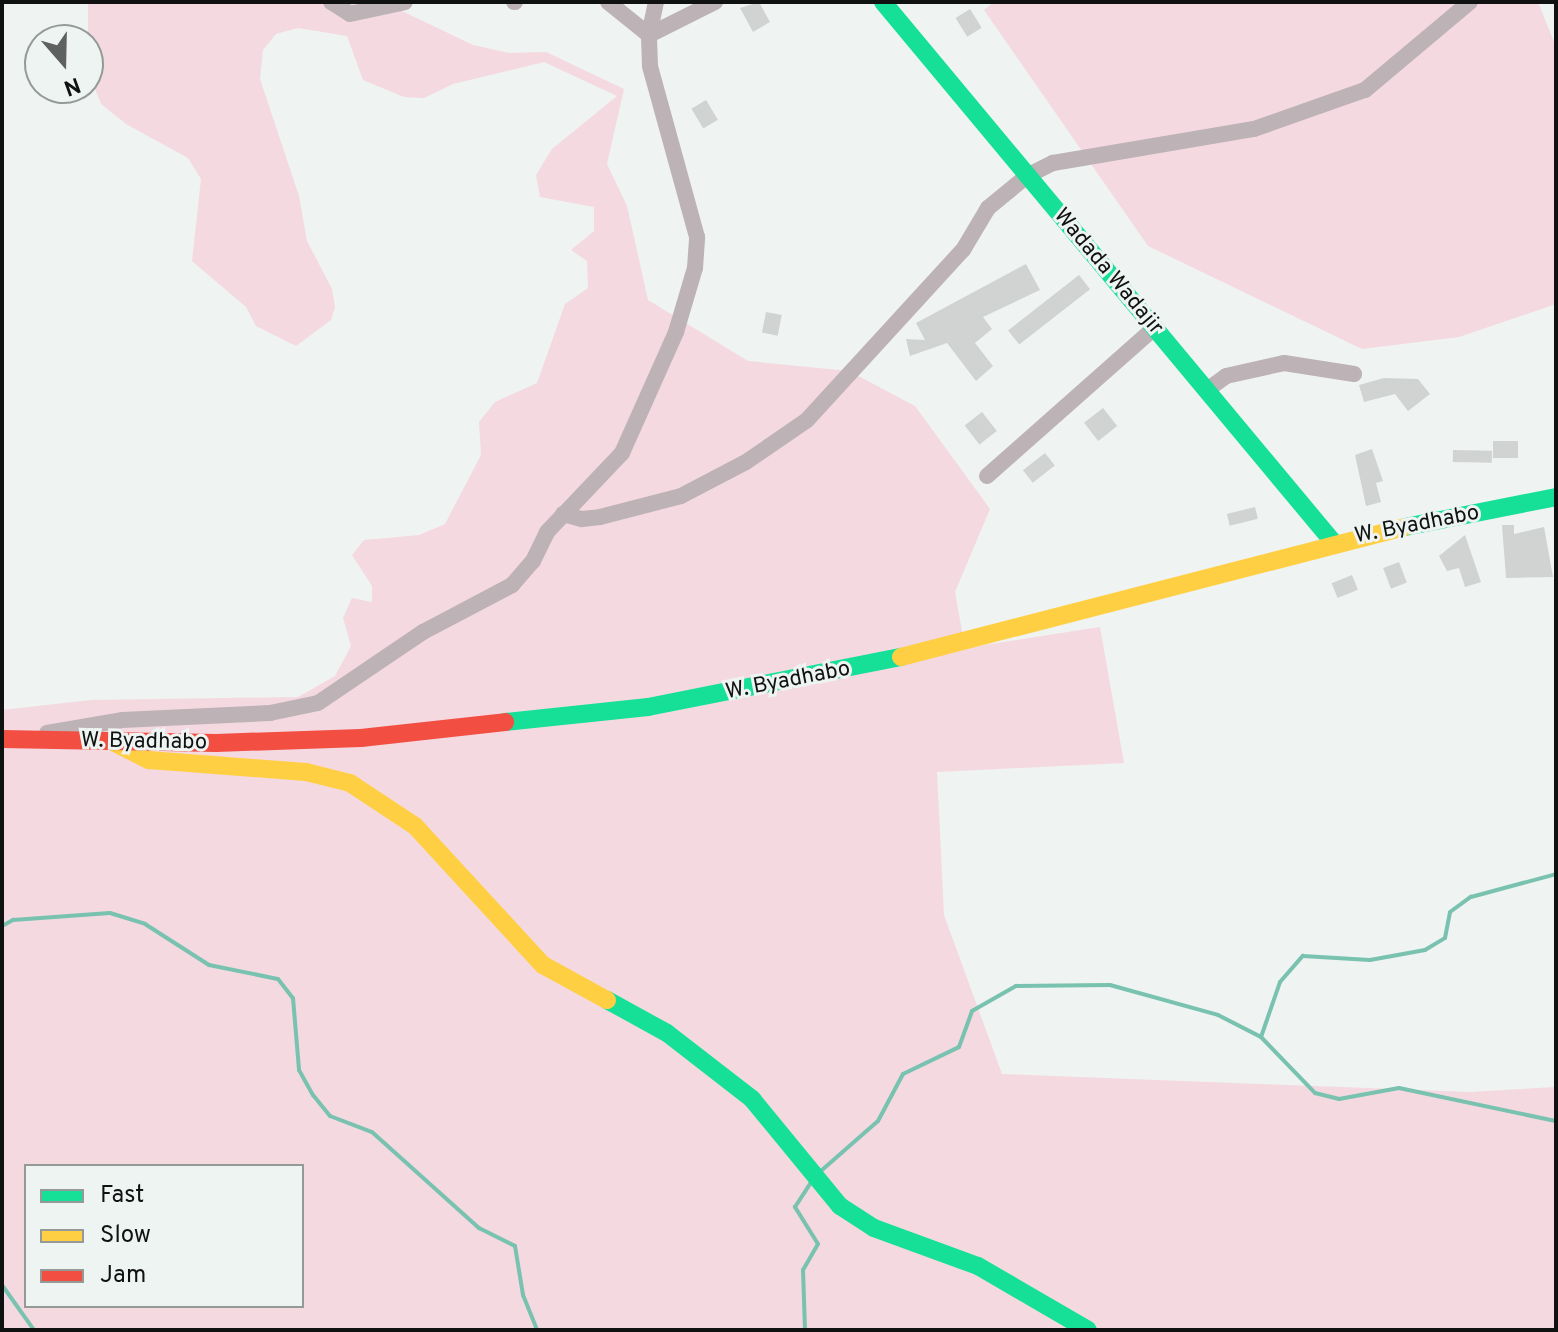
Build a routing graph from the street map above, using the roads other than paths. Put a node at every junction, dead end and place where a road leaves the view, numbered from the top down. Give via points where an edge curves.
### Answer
1 (331, 2) edge
2 (405, 2) edge
3 (608, 2) edge
4 (656, 2) edge
5 (715, 2) edge
6 (883, 2) edge
7 (1470, 2) edge
8 (649, 35) junction
9 (1027, 176) junction
10 (1154, 328) junction
11 (1354, 374) dead end
12 (1207, 390) junction
13 (987, 476) dead end
14 (1556, 497) edge
15 (563, 514) junction
16 (1333, 542) junction
17 (2, 739) edge
18 (24, 740) junction
19 (115, 743) junction
20 (1088, 1330) edge

1 - 2 street via 350,14
3 - 8 street
4 - 8 street
5 - 8 street
6 - 9 street, Wadada Wadajir
7 - 9 street via 1365,90 1244,132 1053,163
8 - 15 street via 662,115 697,237 695,268 676,332 622,453
9 - 10 street, Wadada Wadajir
9 - 15 street via 988,208 963,250 807,420 746,462 681,496 591,518
10 - 12 street, Wadada Wadajir
10 - 13 street
11 - 12 street via 1284,363 1226,376
12 - 16 street, Wadada Wadajir
14 - 16 street, W. Byadhabo
15 - 18 street via 512,585 423,632 318,703 270,713 122,720 56,729
16 - 19 street, W. Byadhabo via 878,663 648,707 361,738
17 - 18 street, W. Byadhabo
18 - 19 street, W. Byadhabo
19 - 20 street via 149,760 306,772 350,783 376,798 415,826 543,965 667,1033 752,1099 840,1206 874,1228 978,1266

